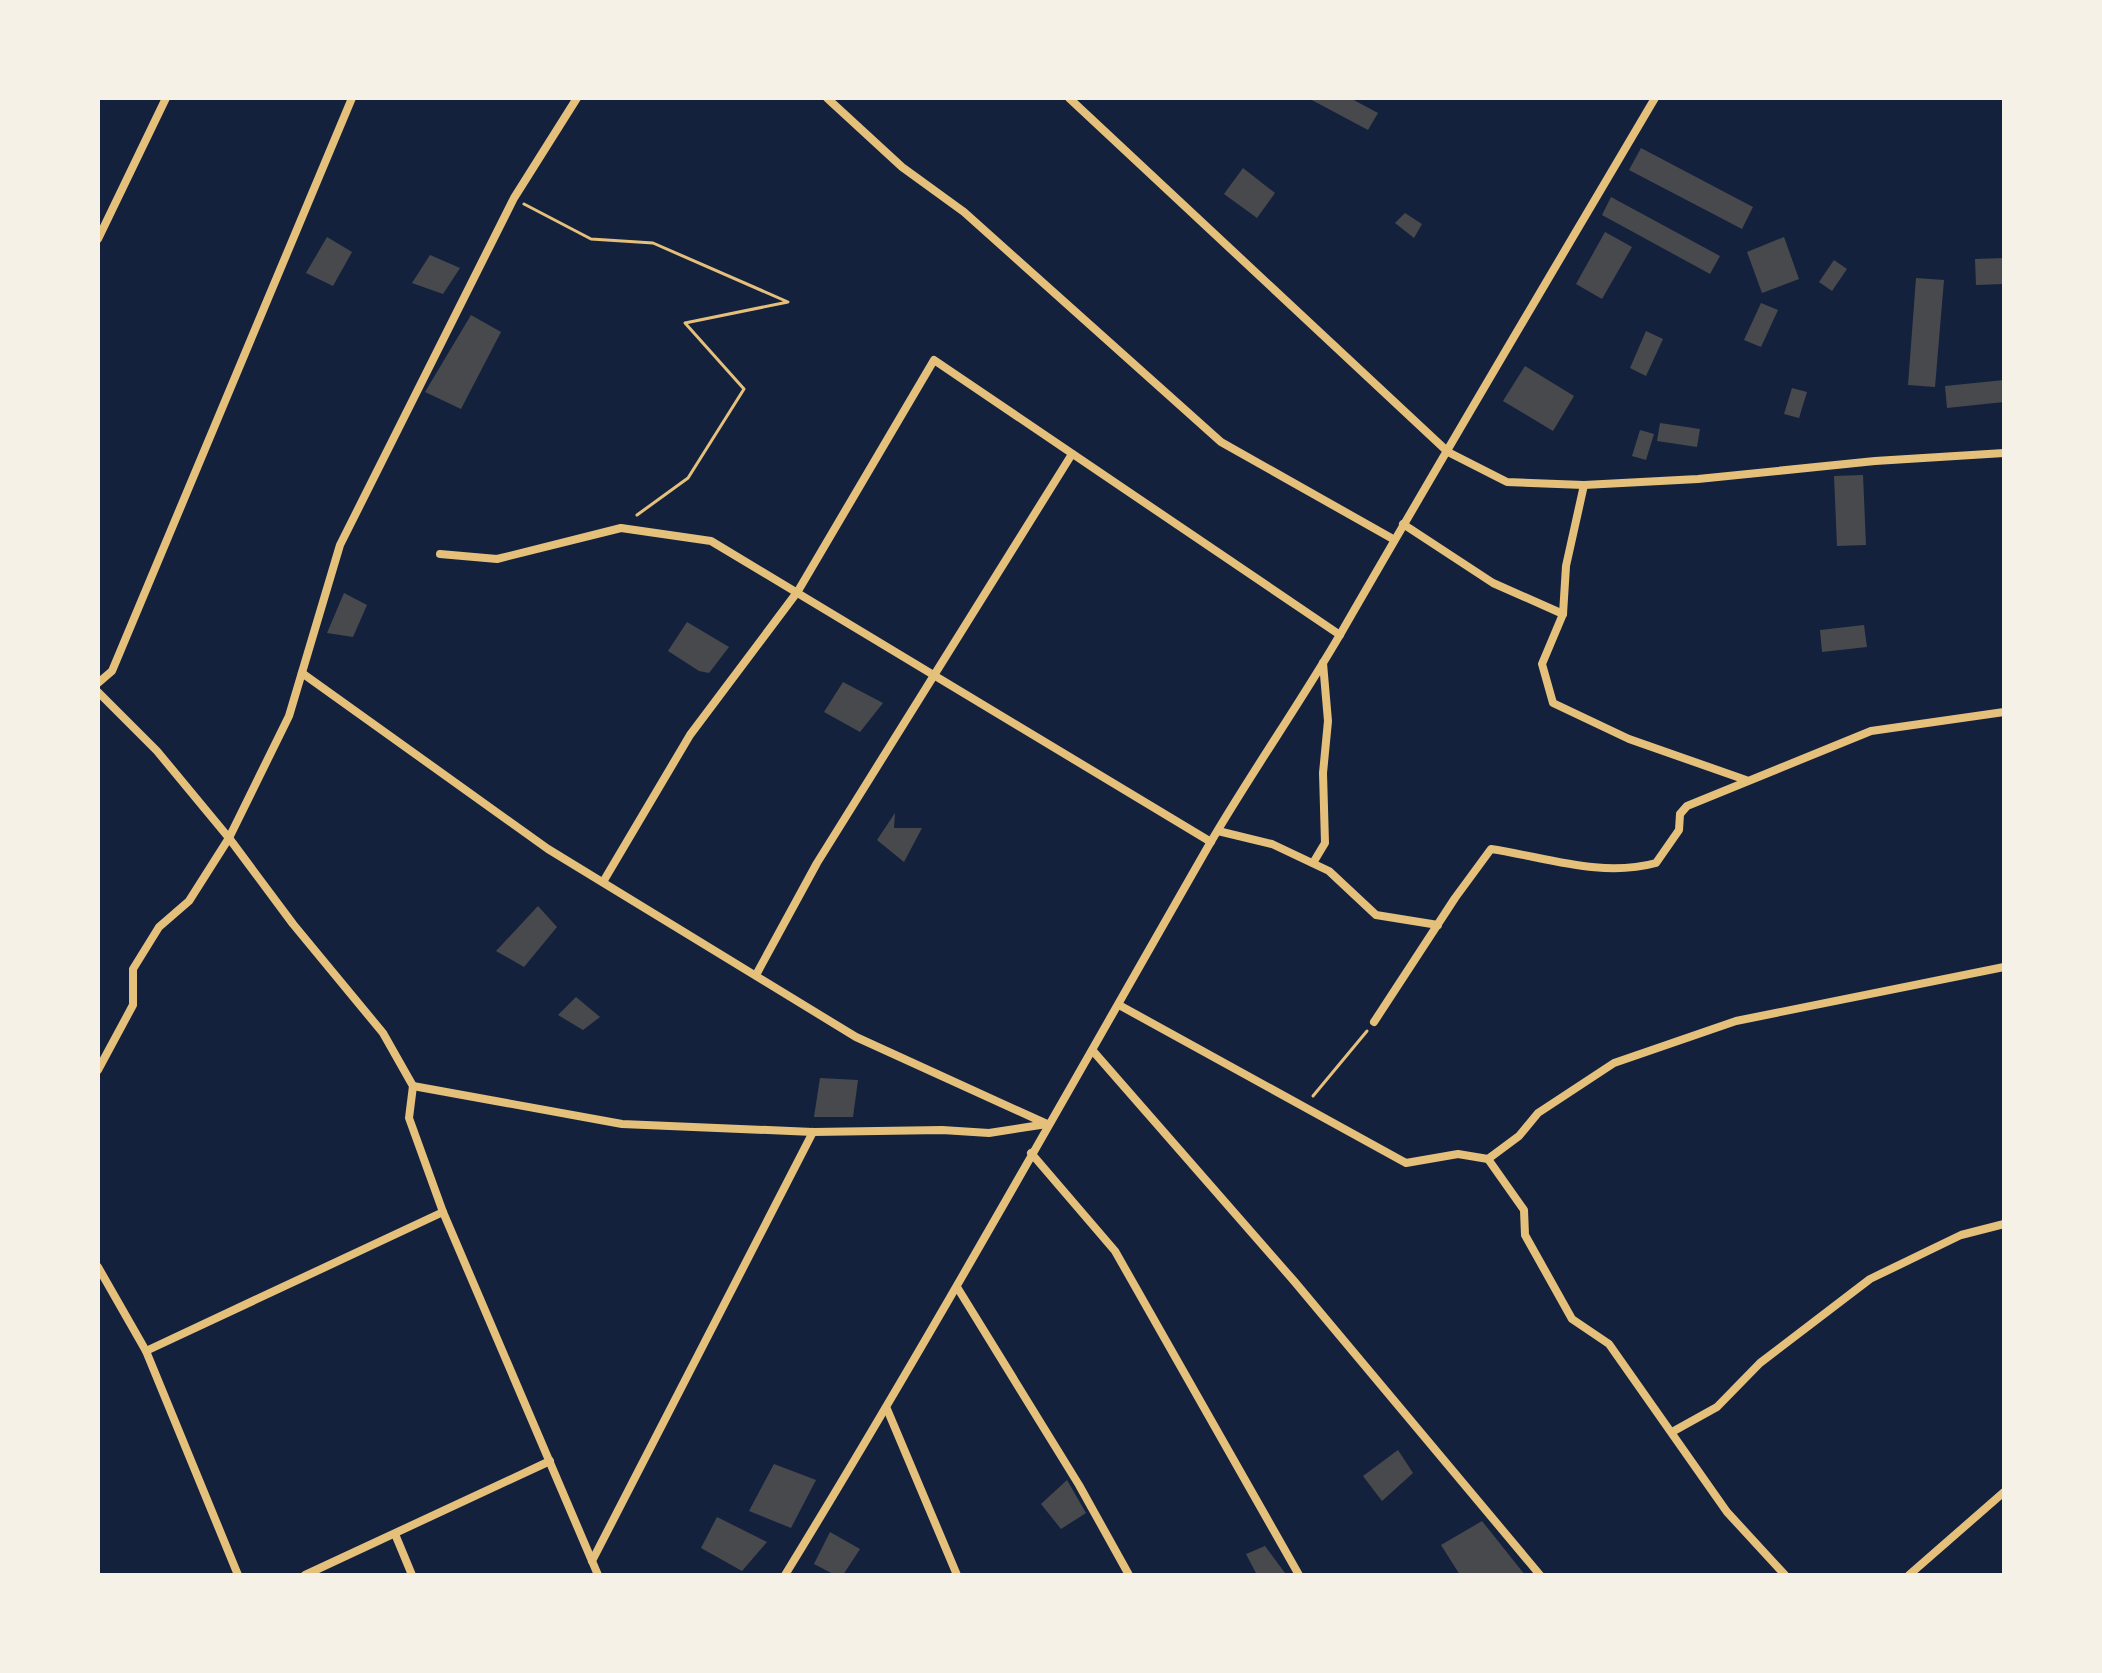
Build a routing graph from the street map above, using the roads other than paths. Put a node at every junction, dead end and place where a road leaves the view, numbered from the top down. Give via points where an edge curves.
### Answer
1 (166, 98) edge
2 (352, 98) edge
3 (577, 98) edge
4 (827, 98) edge
5 (1069, 98) edge
6 (1655, 98) edge
7 (98, 239) edge
8 (1448, 452) junction
9 (2004, 453) edge
10 (1072, 454) junction
11 (1584, 485) junction
12 (1403, 524) junction
13 (1393, 539) junction
14 (440, 554) dead end
15 (798, 591) junction
16 (1563, 614) junction
17 (1340, 635) junction
18 (1323, 662) junction
19 (302, 673) junction
20 (935, 674) junction
21 (98, 683) edge
22 (98, 692) edge
23 (2004, 712) edge
24 (1747, 780) junction
25 (1218, 831) junction
26 (229, 838) junction
27 (1211, 842) junction
28 (1313, 863) junction
29 (603, 882) junction
30 (1438, 925) junction
31 (2004, 967) edge
32 (756, 975) junction
33 (1119, 1005) junction
34 (1374, 1022) road end
35 (1093, 1051) junction
36 (98, 1070) edge
37 (413, 1086) junction
38 (1047, 1124) junction
39 (813, 1132) junction
40 (1031, 1153) junction
41 (1488, 1159) junction
42 (443, 1212) junction
43 (2004, 1224) edge
44 (98, 1267) edge
45 (957, 1287) junction
46 (146, 1351) junction
47 (887, 1409) junction
48 (1672, 1432) junction
49 (550, 1461) junction
50 (2004, 1492) edge
51 (395, 1534) junction
52 (592, 1561) junction
53 (238, 1575) edge
54 (305, 1575) edge
55 (412, 1575) edge
56 (598, 1575) edge
57 (785, 1575) edge
58 (957, 1575) edge
59 (1129, 1575) edge
60 (1299, 1575) edge
61 (1540, 1575) edge
62 (1785, 1575) edge
63 (1909, 1575) edge

1 - 7 street
2 - 21 street via 112,671
3 - 19 street via 514,198 340,545
4 - 13 street via 902,167 964,212 1221,442
5 - 8 street
6 - 8 street
8 - 11 street via 1507,482
8 - 12 street
9 - 11 street
10 - 15 street via 934,360
10 - 17 street
10 - 20 street
11 - 16 street via 1566,566
12 - 13 street
12 - 16 street via 1493,583
13 - 17 street
14 - 15 street via 497,559 621,528 711,541
15 - 20 street
15 - 29 street via 690,735
16 - 24 street via 1542,664 1553,703 1629,739
17 - 18 street
18 - 25 street
18 - 28 street via 1328,721 1325,843
19 - 26 street via 289,716
19 - 29 street via 548,849
20 - 27 street
20 - 32 street via 817,863
22 - 26 street via 157,751
23 - 24 street via 1871,731
24 - 30 street via 1687,806 1680,814 1679,830 1656,863 1635,869 1601,869 1491,849
25 - 27 street
25 - 28 street via 1272,844
26 - 36 street via 189,901 159,927 133,969 133,1005
26 - 37 street via 383,1033
27 - 33 street
28 - 30 street via 1329,871 1376,915
29 - 32 street
30 - 34 street
31 - 41 street via 1736,1021 1614,1063 1538,1113 1519,1136
32 - 38 street via 856,1037
33 - 35 street
33 - 41 street via 1406,1163 1458,1154
35 - 38 street
35 - 61 street
37 - 39 street via 622,1124
37 - 42 street via 409,1118
38 - 39 street via 989,1133
38 - 40 street
39 - 52 street
40 - 45 street
40 - 60 street via 1115,1251
41 - 48 street via 1524,1210 1525,1235 1572,1319 1609,1344
42 - 46 street
42 - 49 street
43 - 48 street via 1961,1235 1870,1279 1760,1363 1717,1407
44 - 46 street
45 - 47 street
45 - 59 street
46 - 53 street
47 - 57 street
47 - 58 street
48 - 62 street via 1727,1512
49 - 51 street
49 - 52 street
50 - 63 street
51 - 54 street
51 - 55 street
52 - 56 street

